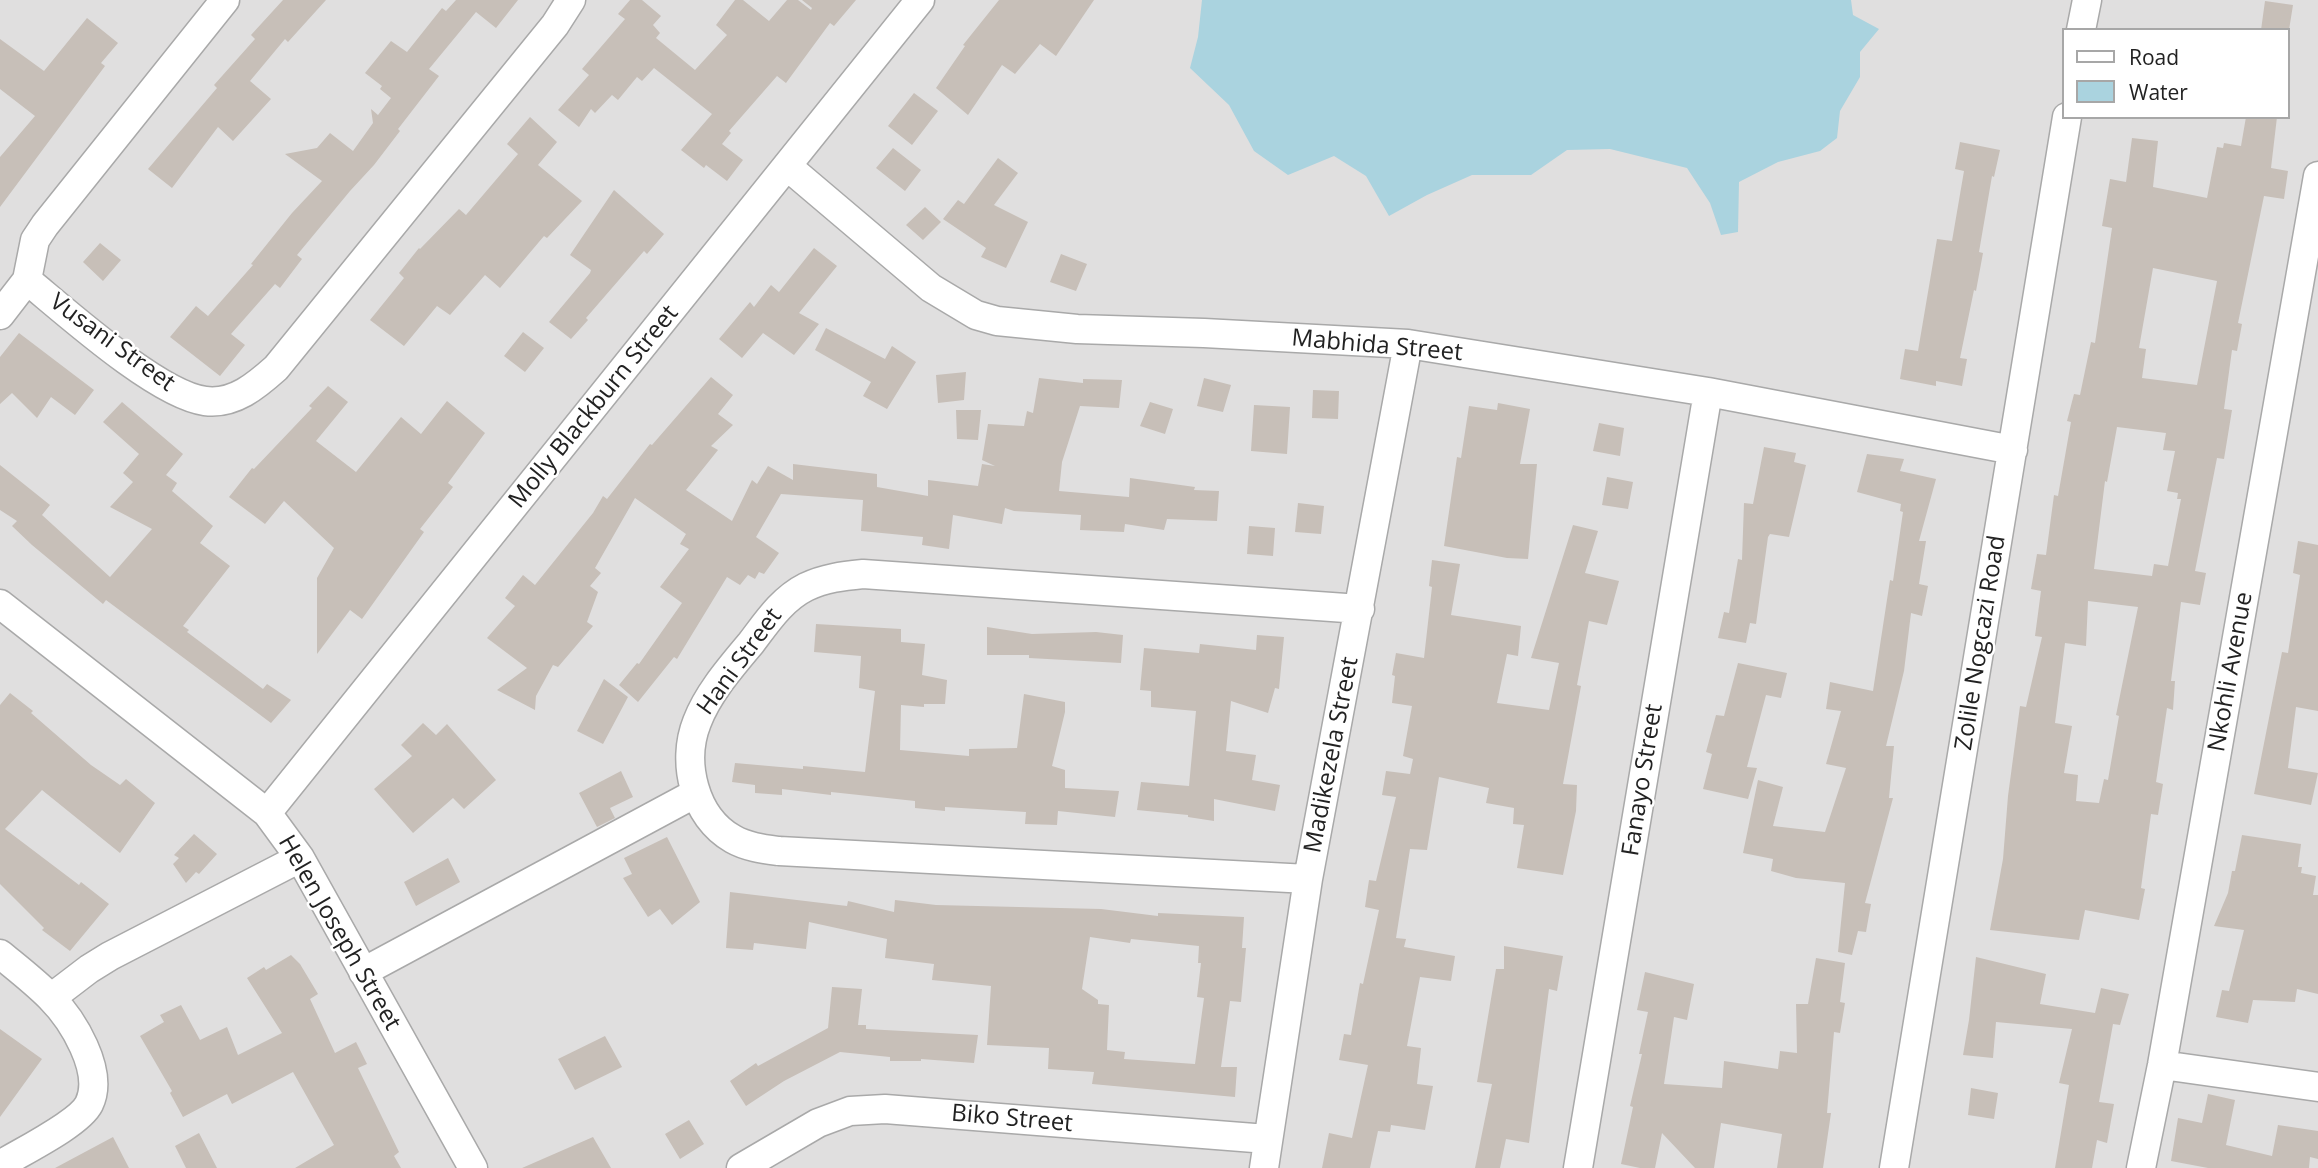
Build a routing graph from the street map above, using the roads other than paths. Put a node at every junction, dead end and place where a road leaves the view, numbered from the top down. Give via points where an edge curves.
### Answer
1 (225, 0) edge
2 (571, 0) edge
3 (920, 0) edge
4 (2087, 0) edge
5 (2081, 28) edge
6 (2067, 119) edge
7 (786, 166) junction
8 (2318, 176) edge
9 (27, 281) junction
10 (0, 315) edge
11 (1408, 344) junction
12 (1708, 392) junction
13 (2013, 450) junction
14 (0, 604) edge
15 (1360, 609) junction
16 (696, 793) junction
17 (267, 813) junction
18 (300, 858) junction
19 (1308, 879) junction
20 (0, 954) edge
21 (363, 972) junction
22 (51, 998) junction
23 (2162, 1065) junction
24 (2318, 1087) edge
25 (1267, 1139) junction
26 (769, 1161) edge
27 (0, 1165) edge
28 (473, 1168) edge
29 (741, 1168) edge
30 (1264, 1168) edge
31 (1578, 1168) edge
32 (1894, 1168) edge
33 (2141, 1168) edge

1 - 9 street, Vusani Street via 44,225 35,240
2 - 9 street, Vusani Street via 276,368 254,387 232,398 206,402 179,393
3 - 7 street, Molly Blackburn Street
4 - 5 street
6 - 13 street, Zolile Nogcazi Road
7 - 11 street, Mabhida Street via 931,289 976,315 1077,330
7 - 17 street, Molly Blackburn Street
8 - 23 street, Nkohli Avenue
9 - 10 street
11 - 12 street, Mabhida Street
11 - 15 street, Madikezela Street
12 - 13 street, Mabhida Street
12 - 31 street, Fanayo Street
13 - 32 street, Zolile Nogcazi Road
14 - 17 street, Helen Joseph Street
15 - 16 street, Hani Street via 863,574 821,580 781,605 708,700 691,741
15 - 19 street, Madikezela Street
16 - 19 street, Hani Street via 708,815 734,839 779,851
16 - 21 street
17 - 18 street, Helen Joseph Street
18 - 21 street, Helen Joseph Street
18 - 22 street via 110,956
19 - 25 street, Madikezela Street
20 - 22 street
21 - 28 street, Helen Joseph Street
22 - 27 street via 88,1054 89,1104 67,1125
23 - 24 street
23 - 33 street, Nkohli Avenue
25 - 26 street, Biko Street via 885,1109 850,1111 818,1123
25 - 30 street, Madikezela Street
26 - 29 street, Biko Street

